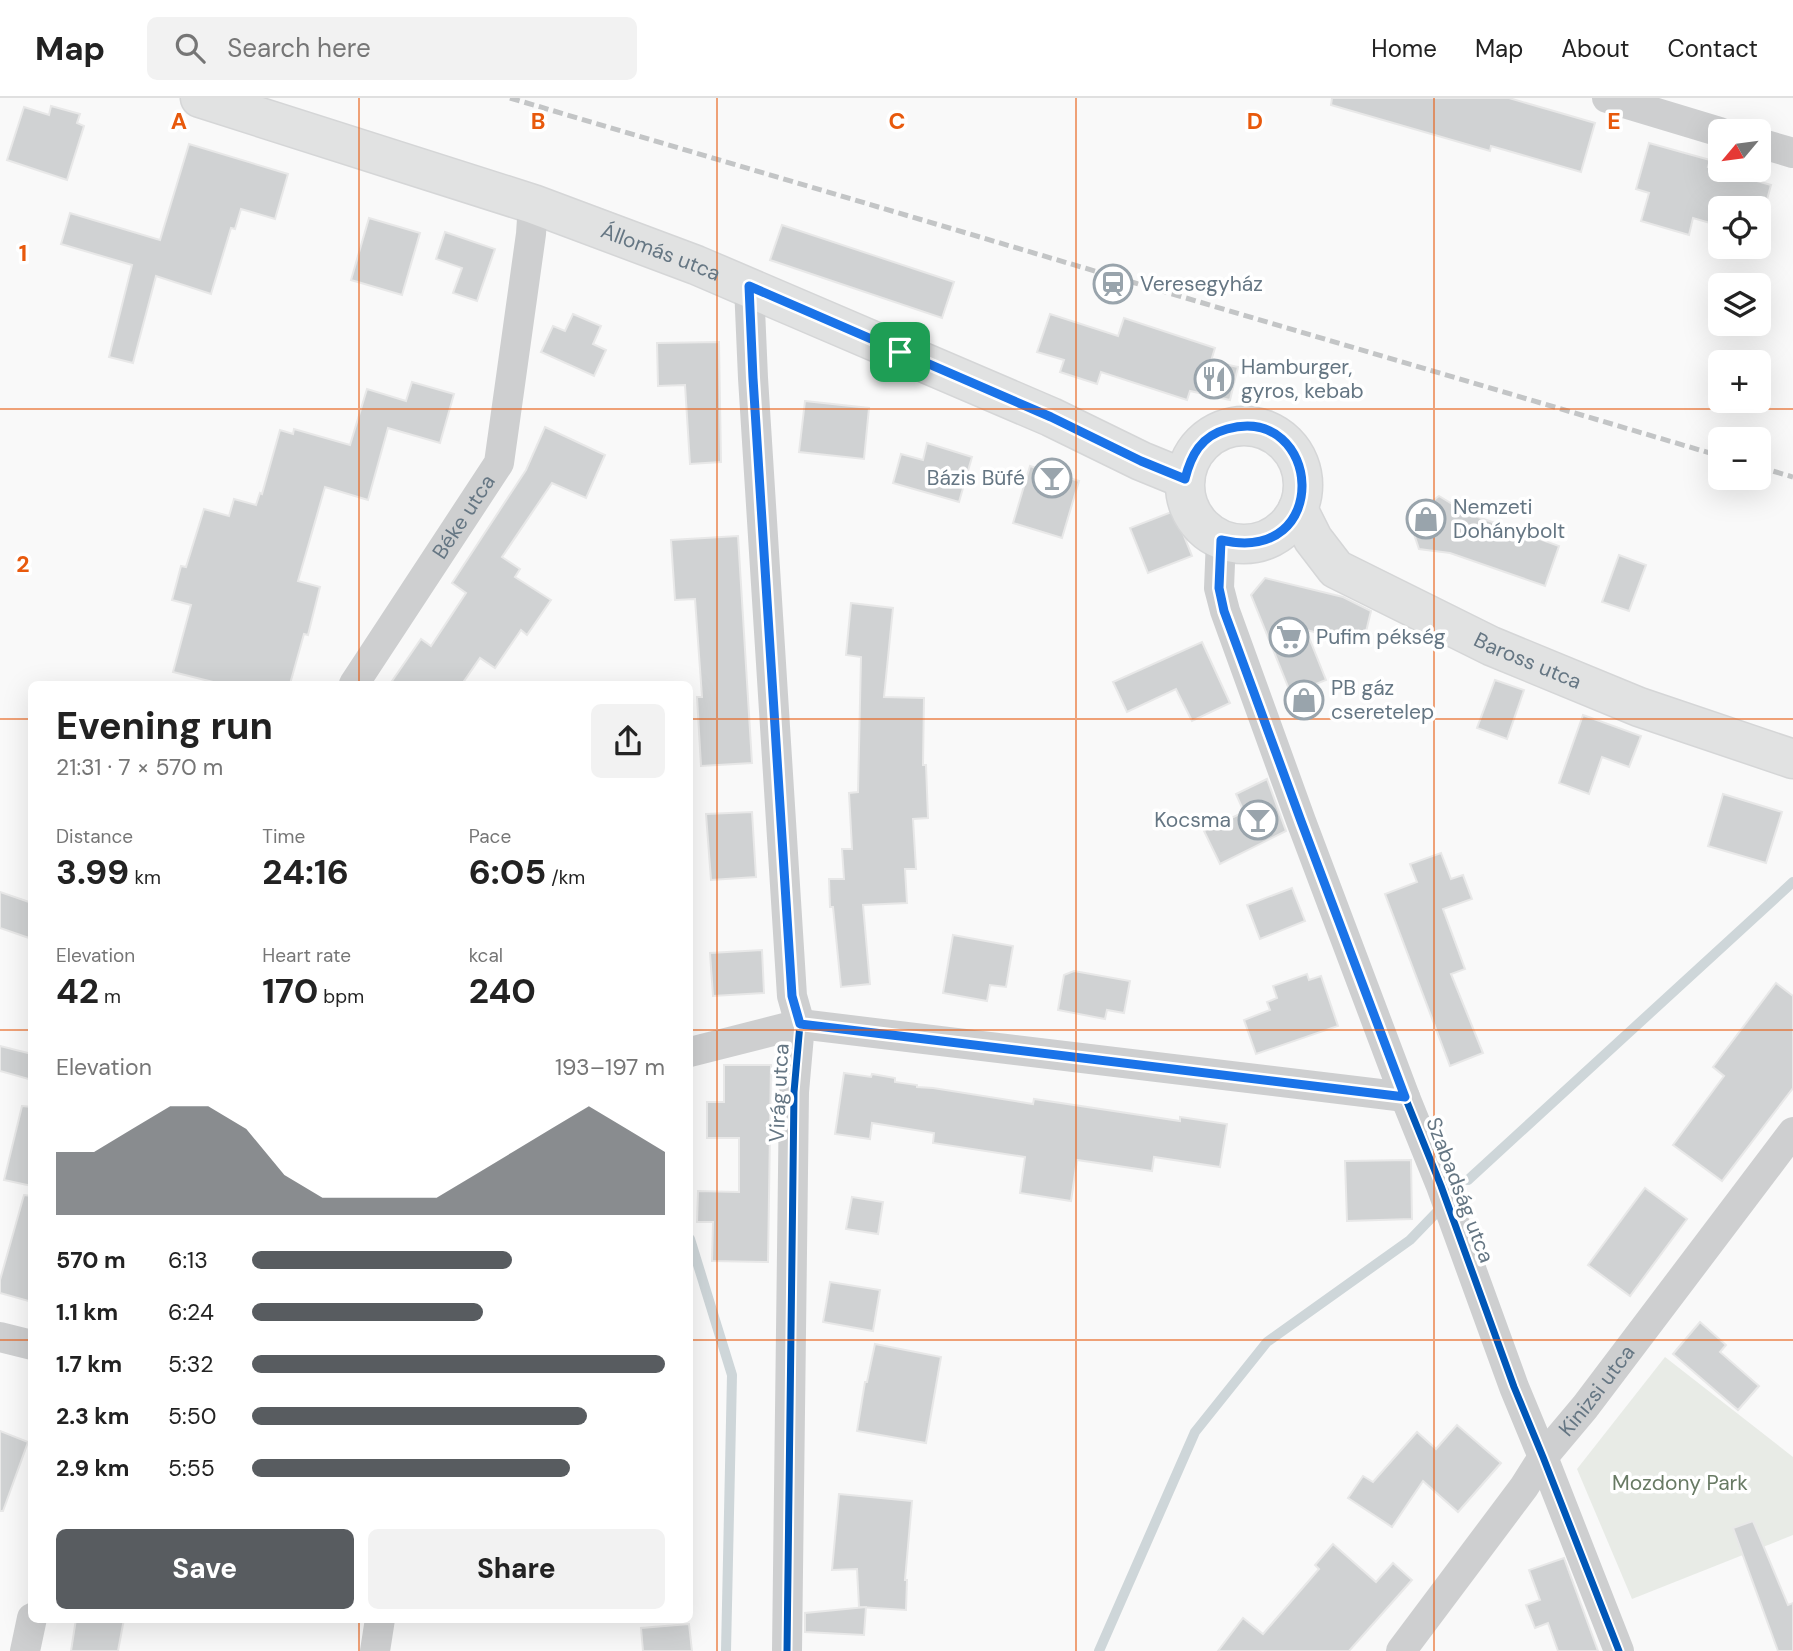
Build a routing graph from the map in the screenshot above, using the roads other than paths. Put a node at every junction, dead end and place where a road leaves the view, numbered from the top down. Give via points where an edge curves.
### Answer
1 (200, 98) edge
2 (1607, 98) edge
3 (1708, 128) edge
4 (1771, 147) edge
5 (1793, 153) edge
6 (533, 204) junction
7 (749, 286) junction
8 (1185, 479) junction
9 (1298, 509) junction
10 (1221, 540) junction
11 (356, 681) edge
12 (1793, 760) edge
13 (800, 1024) junction
14 (693, 1051) edge
15 (1405, 1097) junction
16 (1793, 1132) edge
17 (0, 1337) edge
18 (28, 1344) edge
19 (1543, 1457) junction
20 (31, 1623) edge
21 (379, 1623) edge
22 (25, 1651) edge
23 (375, 1651) edge
24 (787, 1651) edge
25 (1401, 1651) edge
26 (1619, 1651) edge

1 - 6 street, Állomás utca
2 - 3 street
4 - 5 street
6 - 7 street, Állomás utca
6 - 11 street, Béke utca via 499,463
7 - 8 street, Állomás utca
7 - 13 street, Virág utca via 792,996
8 - 9 street via 1190,460 1218,431 1258,427 1277,435 1301,468
8 - 10 street via 1193,515
9 - 10 street via 1274,536 1257,543
9 - 12 street, Baross utca via 1336,569 1491,646 1639,707
10 - 15 street, Szabadság utca via 1219,588 1224,611
13 - 14 street
13 - 15 street
13 - 24 street, Virág utca via 794,1092
15 - 19 street, Szabadság utca
16 - 19 street, Kinizsi utca
17 - 18 street
19 - 25 street, Kinizsi utca
19 - 26 street, Szabadság utca
20 - 22 street
21 - 23 street

